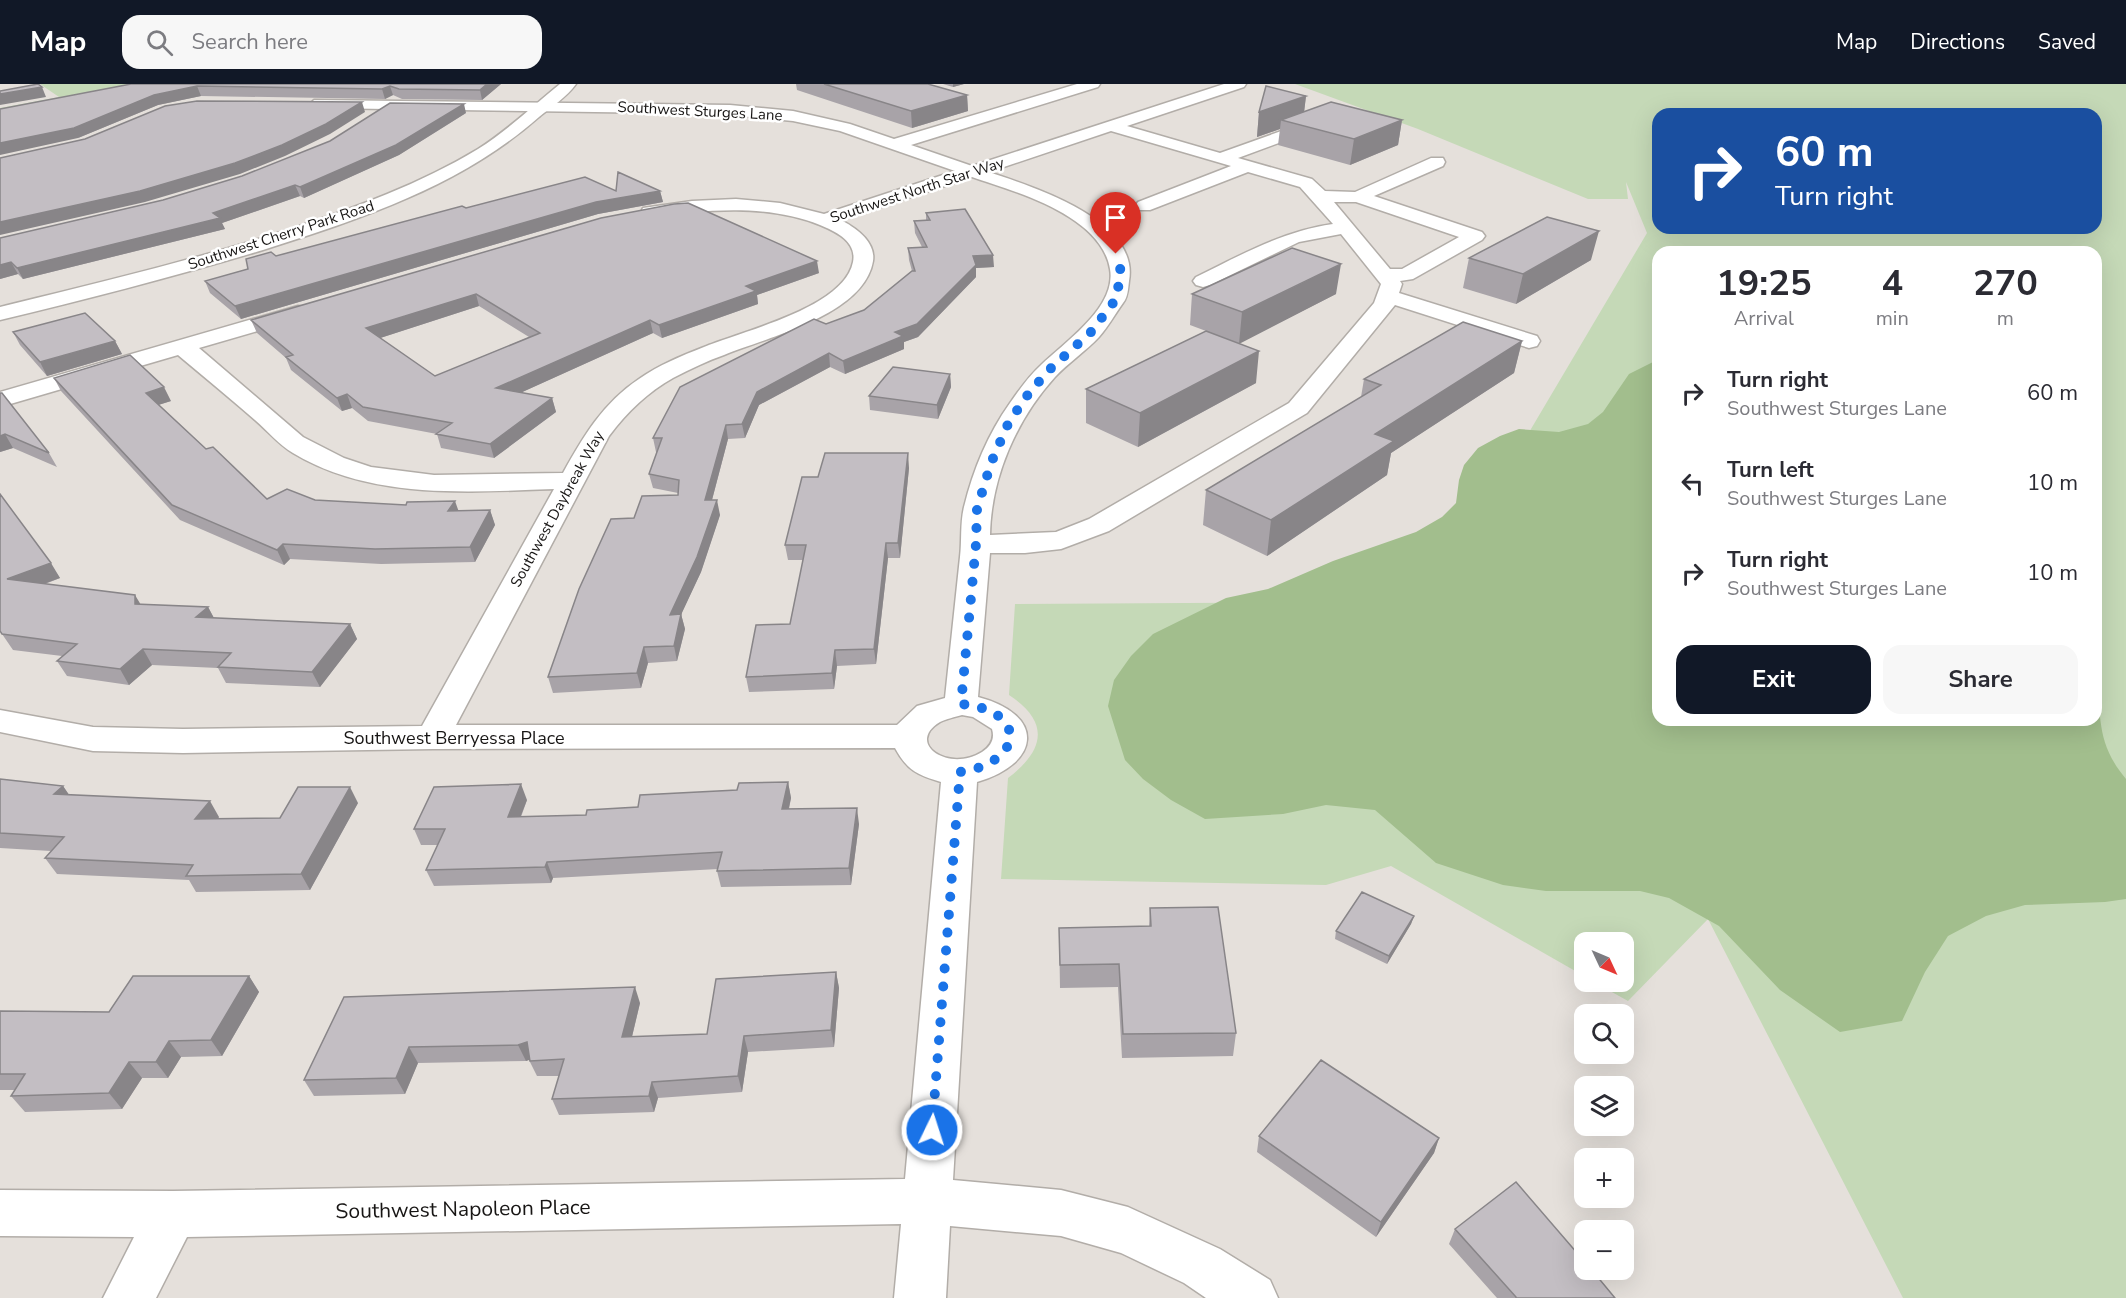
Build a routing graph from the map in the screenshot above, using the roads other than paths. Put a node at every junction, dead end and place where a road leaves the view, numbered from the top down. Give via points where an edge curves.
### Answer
1 (421, 84) edge
2 (569, 84) edge
3 (1092, 84) edge
4 (1239, 84) edge
5 (300, 103) edge
6 (391, 104) junction
7 (986, 104) dead end
8 (542, 106) junction
9 (1008, 110) junction
10 (1326, 120) edge
11 (366, 122) edge
12 (1111, 126) junction
13 (895, 144) junction
14 (1221, 158) junction
15 (1437, 162) dead end
16 (1247, 166) junction
17 (973, 171) junction
18 (1320, 196) junction
19 (1358, 197) junction
20 (1144, 206) dead end
21 (631, 215) edge
22 (824, 220) junction
23 (1346, 228) junction
24 (1203, 281) dead end
25 (1386, 286) junction
26 (318, 306) edge
27 (0, 314) edge
28 (1528, 341) dead end
29 (182, 346) junction
30 (0, 400) edge
31 (571, 481) junction
32 (976, 544) junction
33 (961, 704) junction
34 (0, 721) edge
35 (909, 736) junction
36 (433, 737) junction
37 (960, 772) junction
38 (927, 1201) junction
39 (0, 1212) edge
40 (173, 1214) junction
41 (129, 1298) edge
42 (920, 1298) edge
43 (1252, 1298) edge

1 - 6 street
2 - 8 street, Southwest Cherry Park Road
3 - 9 street
4 - 12 street, Southwest North Star Way
5 - 6 street, Southwest Sturges Lane
6 - 8 street, Southwest Sturges Lane
6 - 11 street
7 - 9 street
8 - 13 street, Southwest Sturges Lane via 761,112 824,122
8 - 27 street, Southwest Cherry Park Road via 501,141 465,164 367,208 262,244
9 - 13 street
10 - 14 street
12 - 14 street
12 - 17 street, Southwest North Star Way
13 - 17 street, Southwest Sturges Lane
14 - 16 street
15 - 19 street
16 - 18 street via 1306,183
16 - 20 street
17 - 22 street, Southwest North Star Way
17 - 32 street, Southwest Sturges Lane via 1043,195 1086,220 1106,238 1121,272 1116,299 1106,313 1048,371 1008,424 977,509
18 - 19 street
18 - 23 street
19 - 25 street via 1475,236
21 - 22 street, Southwest North Star Way via 731,206 781,209
22 - 31 street, Southwest Daybreak Way via 845,231 863,249 862,271 850,288 815,311 662,375 611,415
23 - 24 street via 1292,238
23 - 25 street
25 - 28 street
25 - 32 street via 1384,305 1298,408 1099,525 1061,540
26 - 29 street
29 - 30 street
29 - 31 street via 302,448 328,462 392,478 444,482
31 - 36 street, Southwest Daybreak Way
32 - 33 street, Southwest Sturges Lane
33 - 35 street via 936,709 919,720
33 - 37 street via 981,706 998,714 1011,735 1008,749 996,760 979,770
34 - 36 street, Southwest Berryessa Place via 93,739
35 - 36 street, Southwest Berryessa Place
35 - 37 street via 910,750 925,765
37 - 38 street
38 - 40 street, Southwest Napoleon Place
38 - 42 street
38 - 43 street, Southwest Napoleon Place via 1061,1213 1128,1231 1202,1266
39 - 40 street, Southwest Napoleon Place
40 - 41 street

